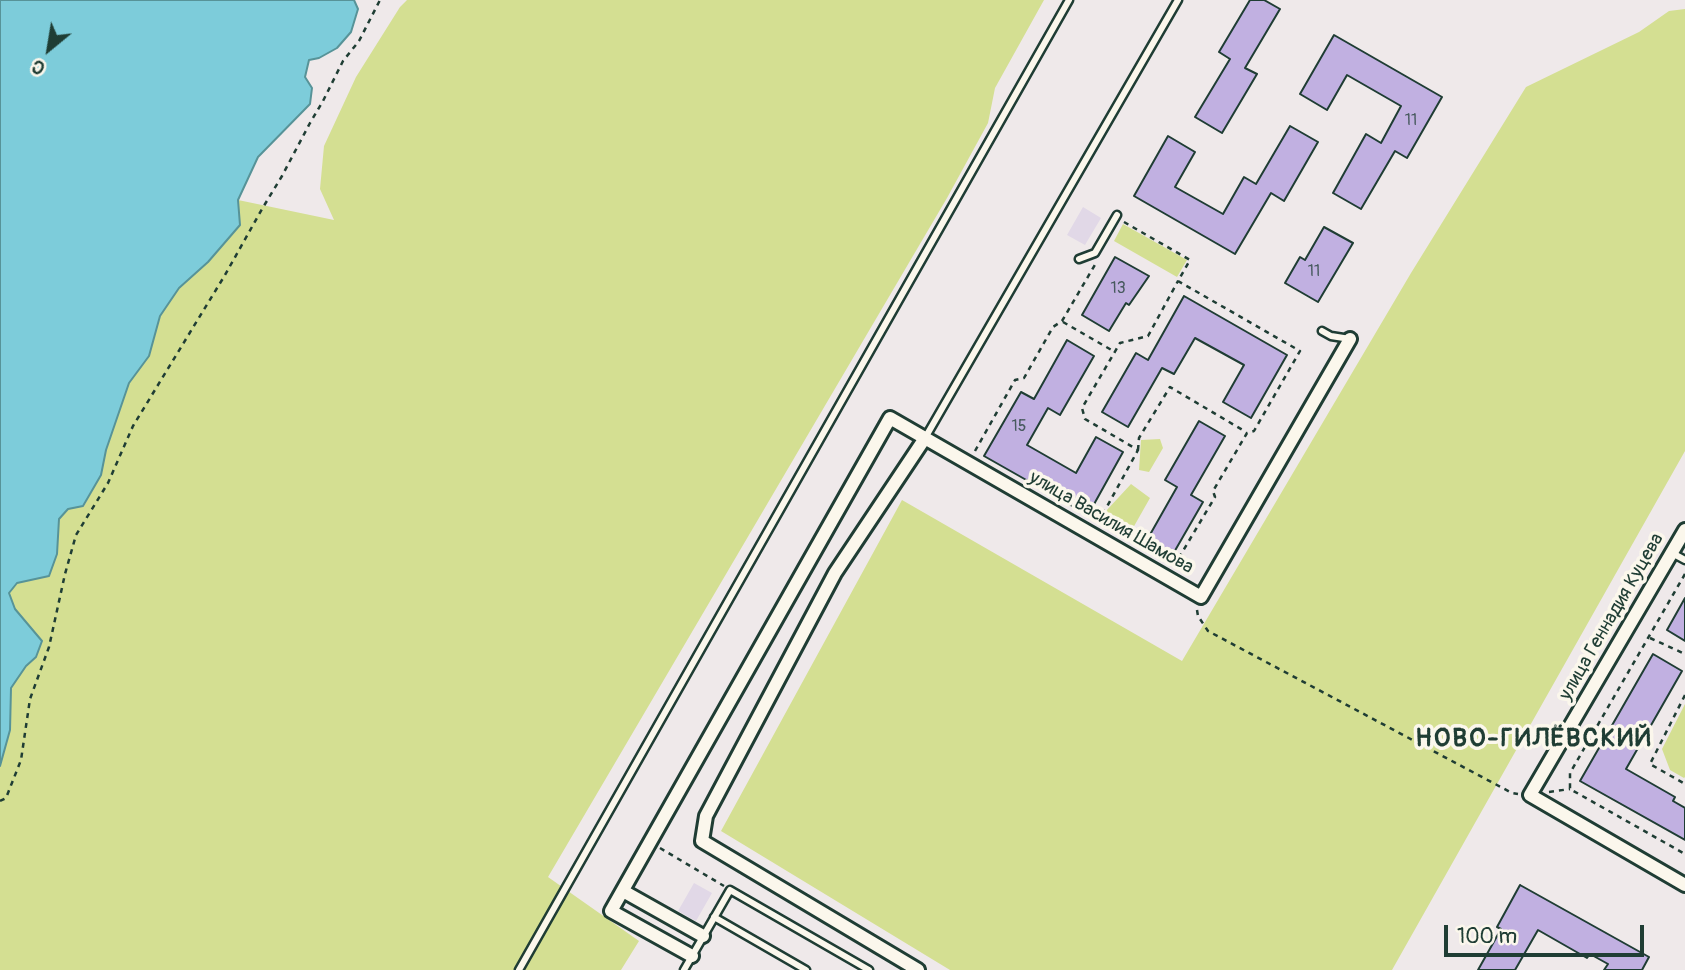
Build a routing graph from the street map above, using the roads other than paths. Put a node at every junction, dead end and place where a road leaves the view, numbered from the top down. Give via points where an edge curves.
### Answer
1 (1069, 0) edge
2 (1178, 0) edge
3 (1119, 218) road end
4 (1079, 259) dead end
5 (1322, 331) dead end
6 (1350, 339) joint
7 (925, 438) junction
8 (1685, 530) edge
9 (1672, 552) junction
10 (1685, 560) edge
11 (1685, 885) edge
12 (623, 891) junction
13 (714, 917) junction
14 (703, 936) junction
15 (692, 956) junction
16 (519, 970) edge
17 (684, 970) edge
18 (806, 970) edge
19 (869, 970) edge
20 (918, 970) edge

1 - 16 lane
2 - 7 lane
3 - 4 lane via 1095,253
5 - 6 lane
6 - 7 street, улица Василия Шамова via 1201,597
7 - 12 street, улица Василия Шамова via 890,418
7 - 20 street via 835,573 706,816 702,841
8 - 9 street, улица Геннадия Куцева
9 - 10 lane
9 - 11 street, улица Геннадия Куцева via 1530,795
12 - 14 street
12 - 15 street via 611,911
13 - 14 lane
13 - 18 lane
13 - 19 lane via 730,890
14 - 15 lane
15 - 17 lane

